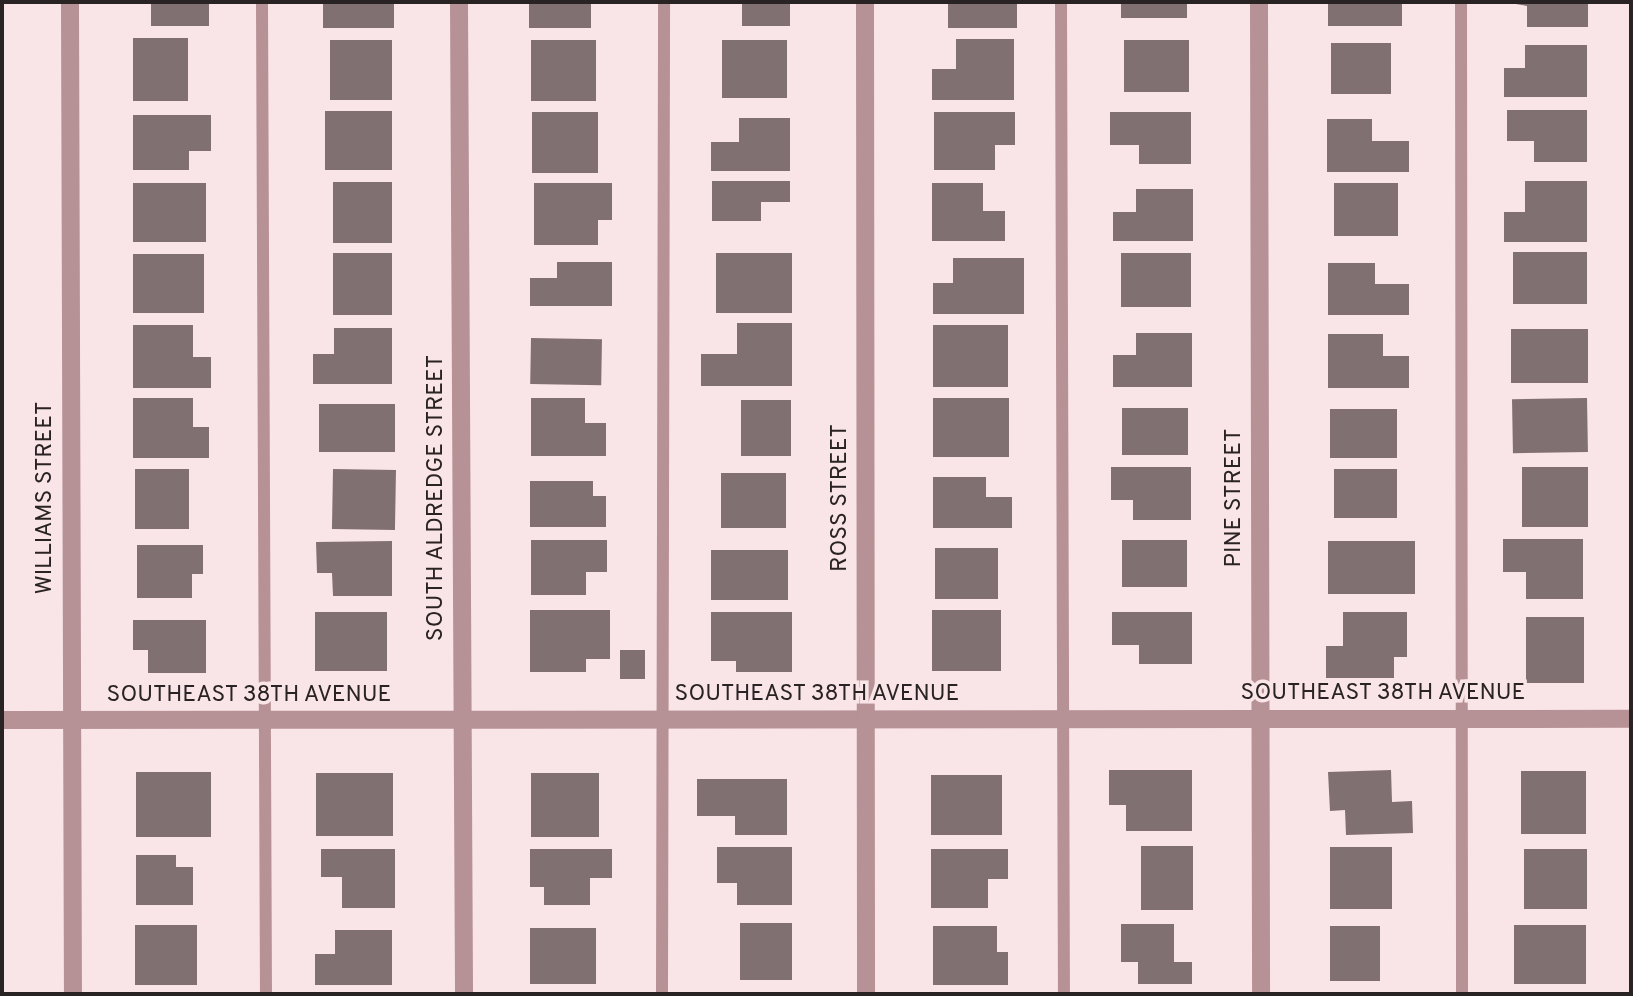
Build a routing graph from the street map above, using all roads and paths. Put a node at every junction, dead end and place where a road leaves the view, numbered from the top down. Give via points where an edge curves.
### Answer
1 (70, 2) edge
2 (262, 2) edge
3 (459, 2) edge
4 (664, 2) edge
5 (864, 2) edge
6 (1061, 2) edge
7 (1259, 2) edge
8 (1461, 2) edge
9 (1462, 717) junction
10 (662, 719) junction
11 (1631, 719) edge
12 (2, 720) edge
13 (463, 720) junction
14 (1259, 720) junction
15 (71, 721) junction
16 (264, 721) junction
17 (867, 721) junction
18 (1062, 721) junction
19 (73, 994) edge
20 (265, 994) edge
21 (464, 994) edge
22 (662, 994) edge
23 (866, 994) edge
24 (1064, 994) edge
25 (1261, 994) edge
26 (1462, 994) edge

1 - 15 street, WILLIAMS STREET
2 - 16 lane
3 - 13 street, SOUTH ALDREDGE STREET
4 - 10 lane
5 - 17 street, ROSS STREET
6 - 18 lane
7 - 14 street, PINE STREET
8 - 9 lane
9 - 11 street, SOUTHEAST 38TH AVENUE
9 - 14 street, SOUTHEAST 38TH AVENUE
9 - 26 lane
10 - 13 street, SOUTHEAST 38TH AVENUE
10 - 17 street, SOUTHEAST 38TH AVENUE
10 - 22 lane
12 - 15 street, SOUTHEAST 38TH AVENUE
13 - 16 street, SOUTHEAST 38TH AVENUE
13 - 21 street, SOUTH ALDREDGE STREET
14 - 18 street, SOUTHEAST 38TH AVENUE
14 - 25 street, PINE STREET
15 - 16 street, SOUTHEAST 38TH AVENUE
15 - 19 street, WILLIAMS STREET
16 - 20 lane
17 - 18 street, SOUTHEAST 38TH AVENUE
17 - 23 street, ROSS STREET
18 - 24 lane

